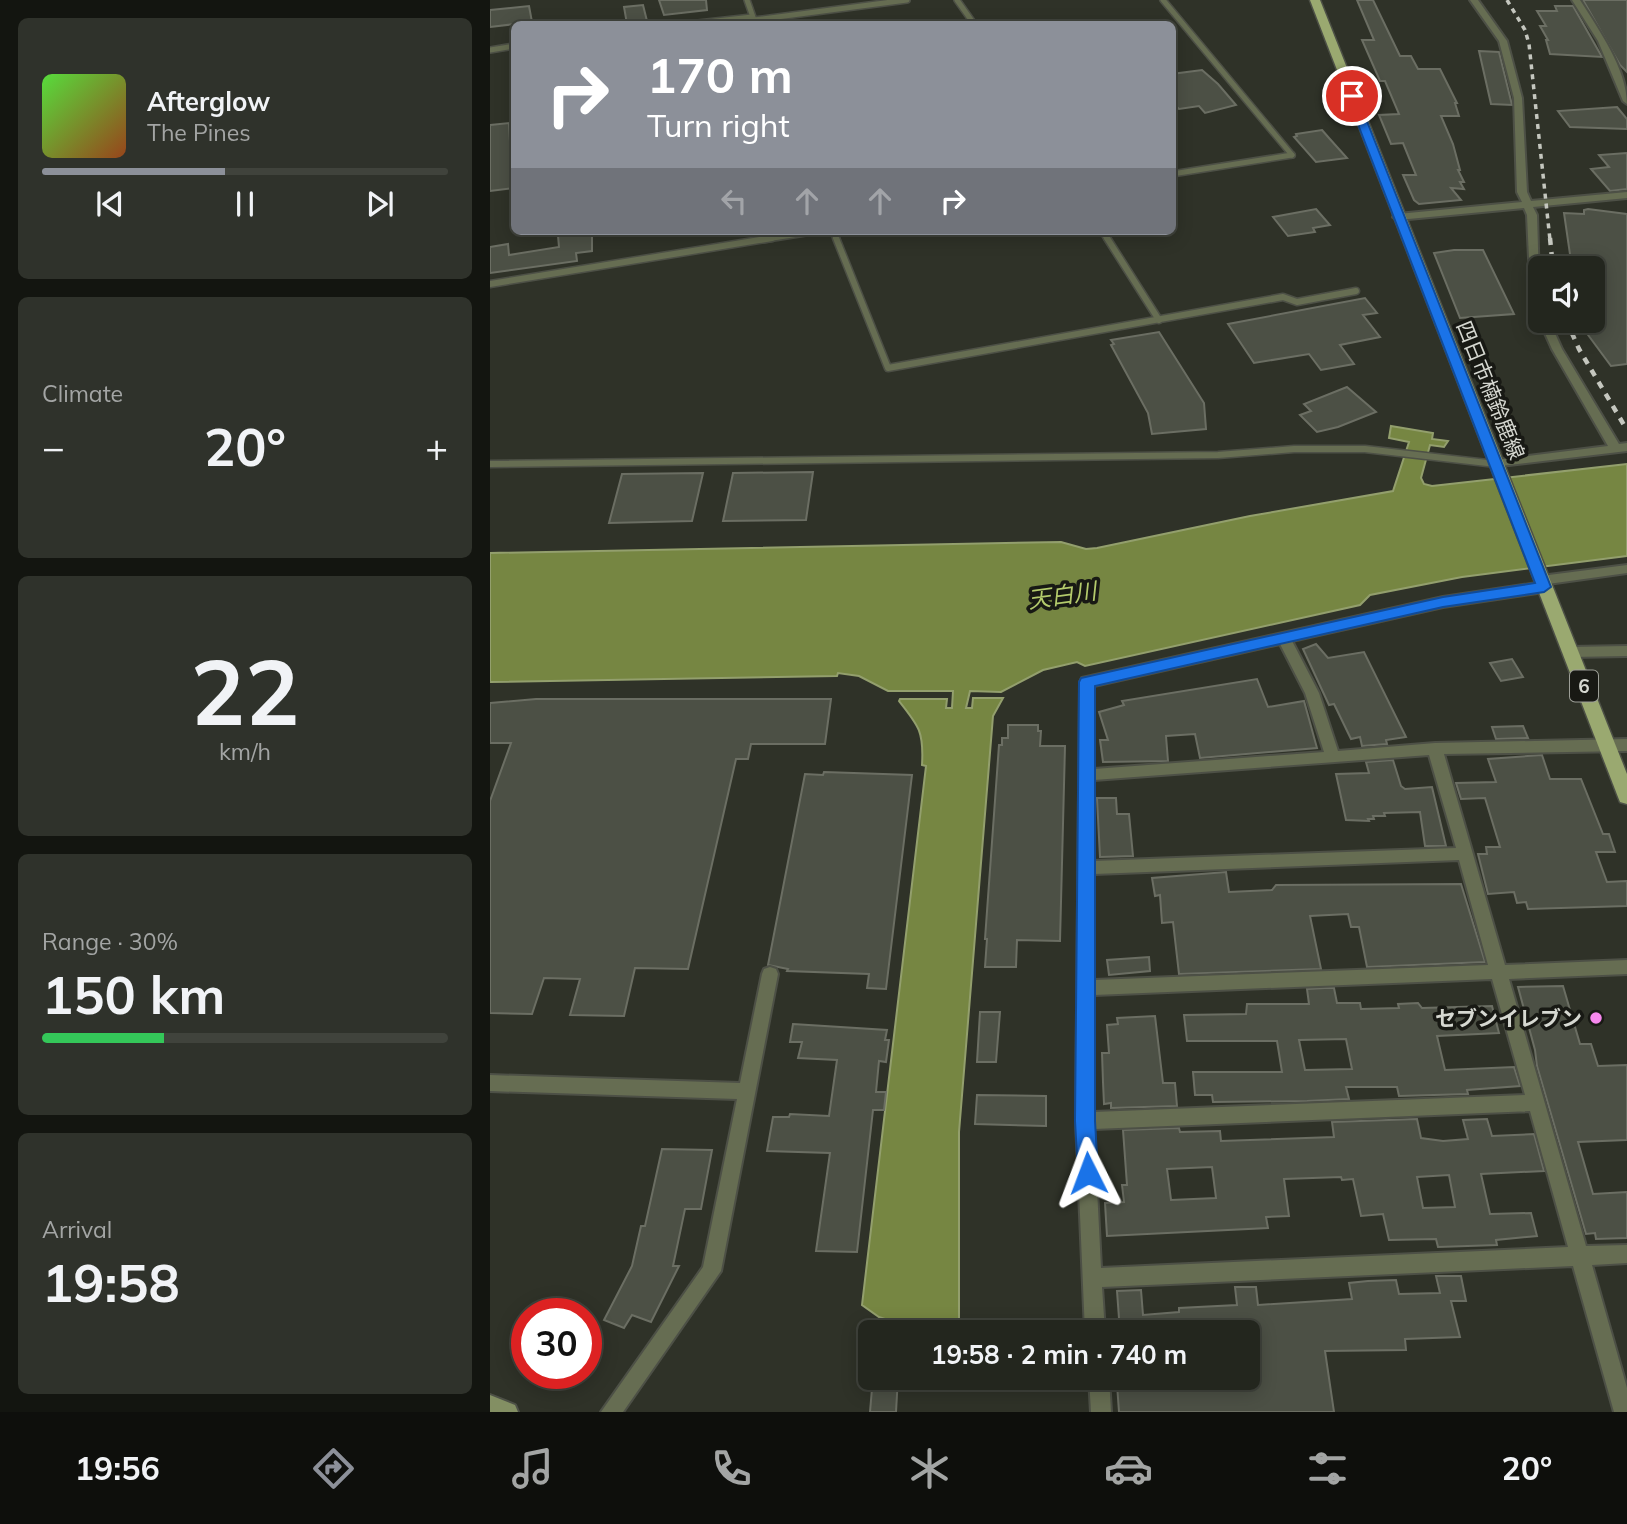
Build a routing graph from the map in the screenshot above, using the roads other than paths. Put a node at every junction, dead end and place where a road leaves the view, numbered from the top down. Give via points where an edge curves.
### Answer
1 (747, 0) edge
2 (907, 0) edge
3 (957, 0) edge
4 (1163, 0) edge
5 (1315, 0) edge
6 (1474, 0) edge
7 (1576, 0) edge
8 (754, 21) edge
9 (972, 21) edge
10 (511, 46) edge
11 (490, 50) edge
12 (1627, 102) edge
13 (1176, 173) edge
14 (1627, 195) edge
15 (1527, 204) junction
16 (1398, 217) junction
17 (793, 235) edge
18 (835, 235) edge
19 (1105, 235) edge
20 (1534, 256) edge
21 (490, 284) edge
22 (1356, 291) dead end
23 (1159, 320) junction
24 (1550, 333) edge
25 (1621, 449) edge
26 (490, 464) edge
27 (1498, 468) junction
28 (1627, 569) edge
29 (1542, 581) junction
30 (1284, 639) junction
31 (1627, 651) edge
32 (1570, 653) junction
33 (1627, 745) edge
34 (1607, 746) junction
35 (1435, 749) junction
36 (1333, 757) junction
37 (1087, 775) junction
38 (1627, 797) edge
39 (1464, 855) junction
40 (1086, 868) junction
41 (1627, 967) edge
42 (1498, 972) junction
43 (770, 974) dead end
44 (1085, 988) junction
45 (490, 1083) edge
46 (747, 1091) junction
47 (1535, 1103) junction
48 (1085, 1121) junction
49 (1627, 1254) edge
50 (1578, 1256) junction
51 (1093, 1278) junction
52 (1095, 1320) edge
53 (1100, 1390) edge
54 (490, 1405) edge
55 (508, 1412) edge
56 (611, 1412) edge
57 (1101, 1412) edge
58 (1624, 1412) edge

1 - 8 lane
2 - 8 lane
3 - 9 lane
4 - 13 lane via 1292,155
5 - 16 main road, 四日市楠鈴鹿線 / 6
6 - 15 street via 1500,36 1518,98 1522,192
7 - 12 street via 1602,41
10 - 11 lane
14 - 15 street
15 - 16 street
15 - 20 street via 1532,215
16 - 27 main road, 四日市楠鈴鹿線 / 6
17 - 21 lane
18 - 23 lane via 888,368
19 - 23 lane
22 - 23 lane via 1297,302 1283,297
24 - 25 street
25 - 27 street
26 - 27 lane via 1218,455 1294,449 1397,451
27 - 29 main road, 四日市楠鈴鹿線 / 6
28 - 29 street
29 - 30 street
29 - 32 main road, 四日市楠鈴鹿線 / 6
30 - 36 street via 1312,693
30 - 37 street via 1087,682
31 - 32 street
32 - 34 main road, 四日市楠鈴鹿線 / 6
33 - 34 street
34 - 35 street
34 - 38 main road, 四日市楠鈴鹿線 / 6
35 - 36 street
35 - 39 street
36 - 37 street
37 - 40 street
39 - 40 street
39 - 42 street
40 - 44 street
41 - 42 street
42 - 44 street
42 - 47 street
43 - 46 street
44 - 48 street
45 - 46 street
46 - 56 street via 712,1271
47 - 48 street
47 - 50 street
48 - 51 street
49 - 50 street
50 - 51 street
50 - 58 street
51 - 52 street
53 - 57 street
54 - 55 street

